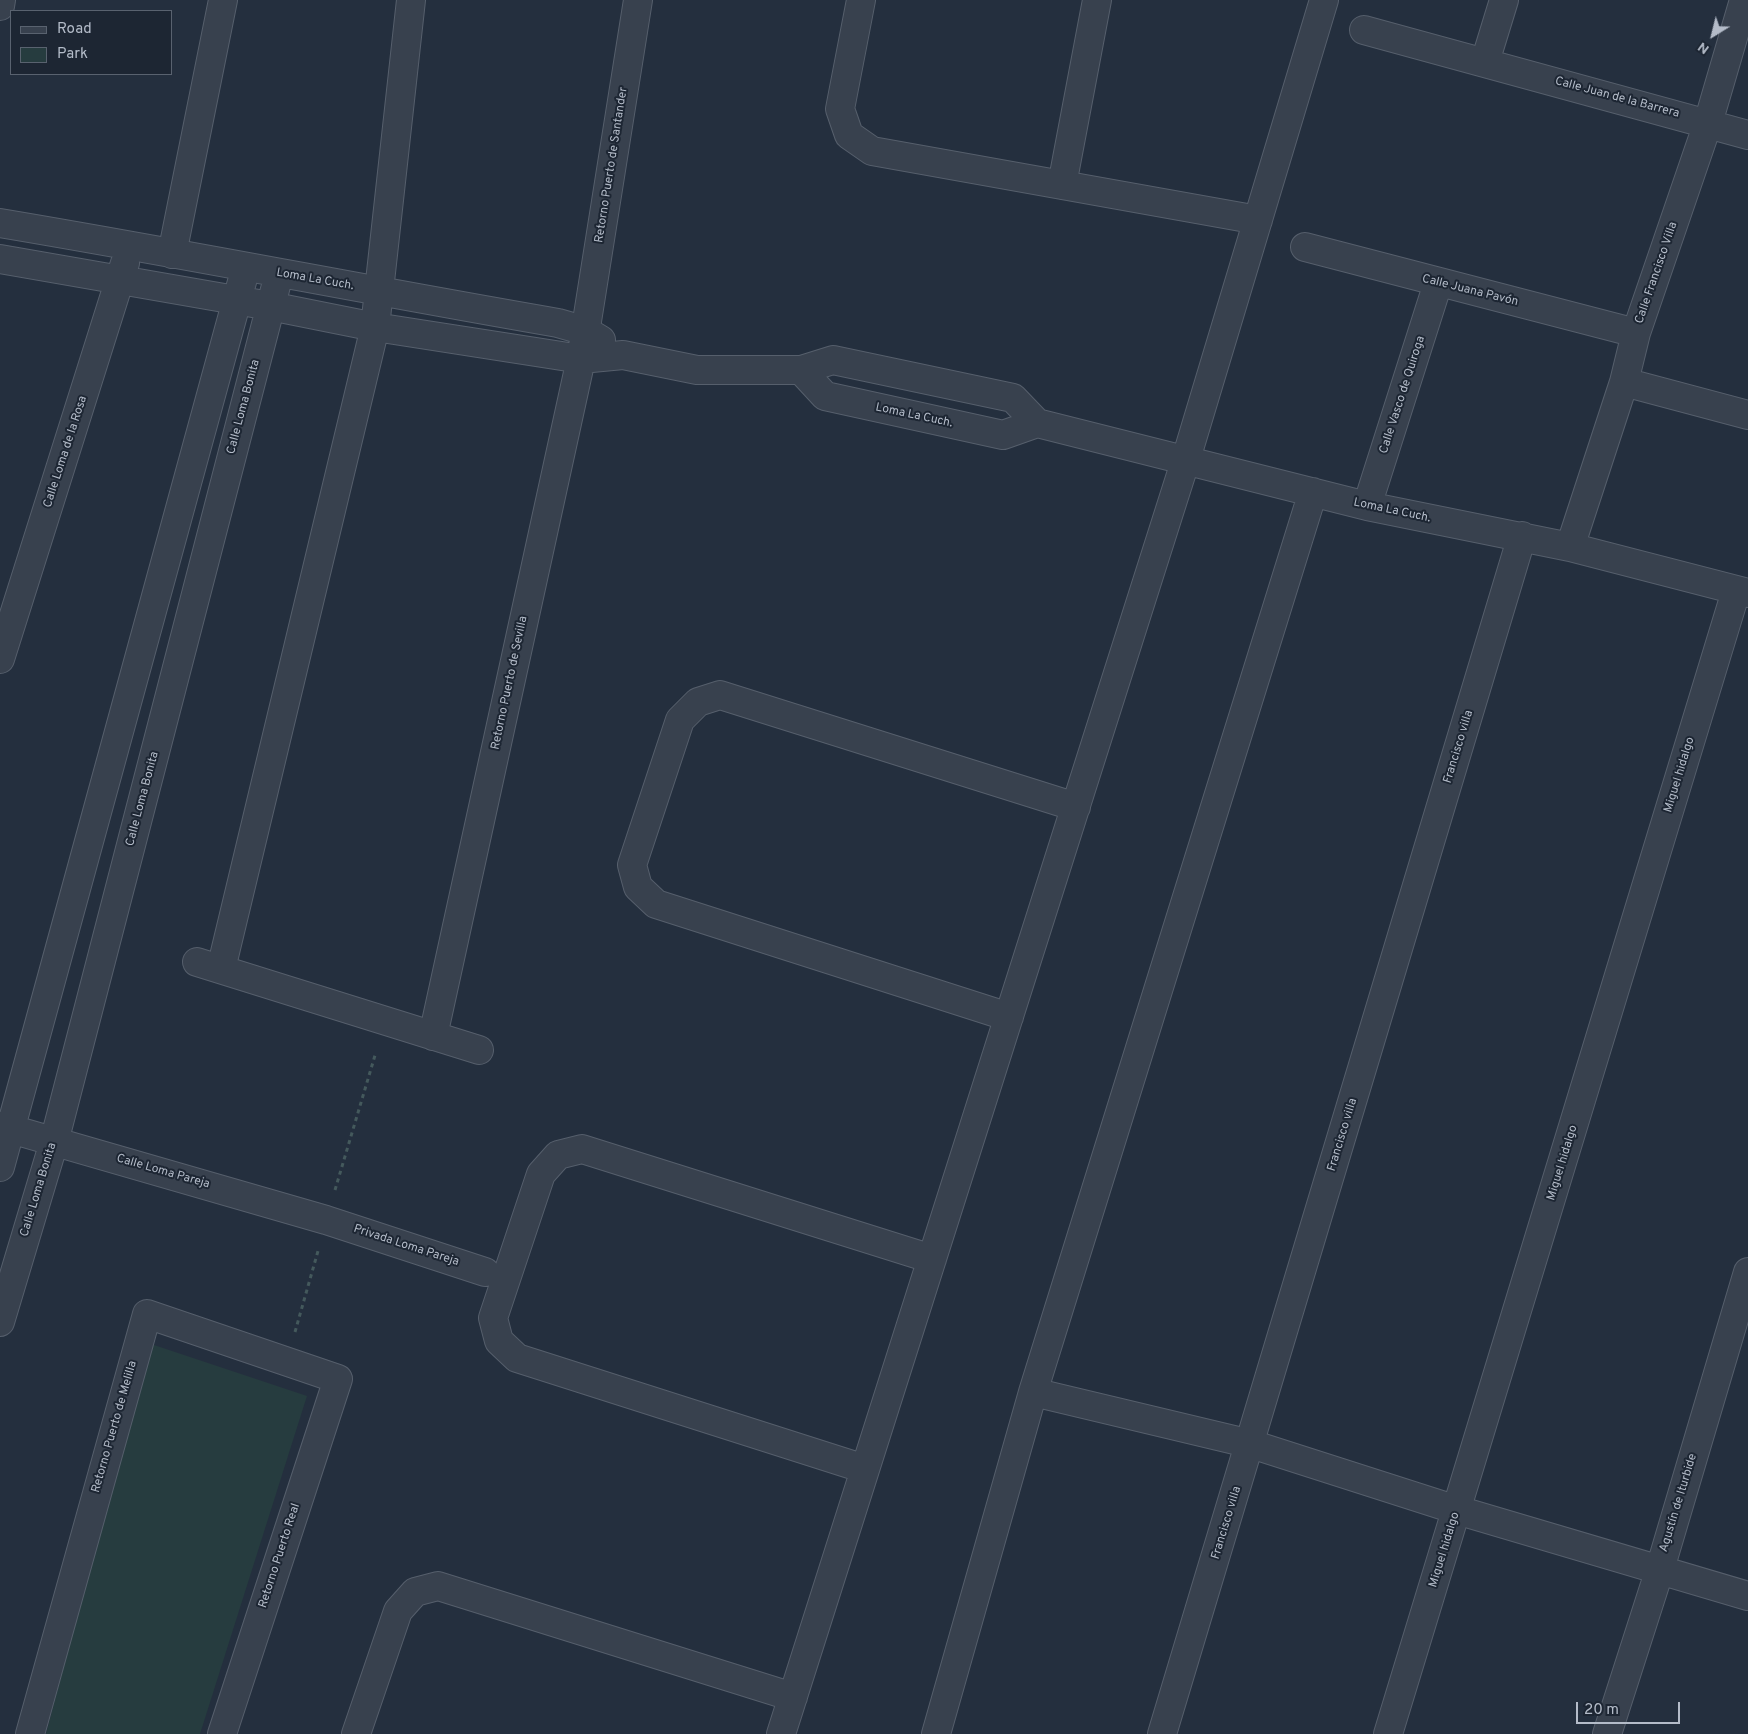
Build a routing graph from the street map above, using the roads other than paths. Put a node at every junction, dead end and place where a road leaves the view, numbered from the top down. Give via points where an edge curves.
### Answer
1 (1, 0) edge
2 (223, 0) edge
3 (411, 0) edge
4 (638, 0) edge
5 (861, 0) edge
6 (1097, 0) edge
7 (1324, 0) edge
8 (1504, 0) edge
9 (1744, 0) edge
10 (0, 6) edge
11 (1364, 30) dead end
12 (1485, 62) junction
13 (1708, 123) junction
14 (1748, 135) edge
15 (1062, 185) junction
16 (1258, 220) junction
17 (0, 223) edge
18 (129, 244) junction
19 (1304, 247) dead end
20 (172, 254) junction
21 (0, 259) edge
22 (246, 267) junction
23 (279, 274) junction
24 (120, 280) junction
25 (1438, 283) junction
26 (377, 292) junction
27 (237, 301) junction
28 (270, 306) junction
29 (374, 327) junction
30 (586, 331) junction
31 (1636, 333) junction
32 (623, 355) junction
33 (581, 359) junction
34 (801, 370) junction
35 (1624, 382) junction
36 (1748, 415) edge
37 (1037, 423) junction
38 (1186, 459) junction
39 (1313, 492) junction
40 (1367, 506) junction
41 (1522, 536) junction
42 (1570, 547) junction
43 (1742, 592) edge
44 (0, 659) edge
45 (1076, 808) junction
46 (1009, 1017) junction
47 (433, 1036) junction
48 (479, 1050) dead end
49 (6, 1128) edge
50 (54, 1142) junction
51 (0, 1167) edge
52 (326, 1220) joint
53 (932, 1259) junction
54 (485, 1272) dead end
55 (1748, 1272) edge
56 (0, 1322) edge
57 (338, 1378) joint
58 (1033, 1392) junction
59 (1251, 1444) junction
60 (865, 1470) junction
61 (1457, 1510) junction
62 (1660, 1570) junction
63 (1748, 1596) edge
64 (793, 1697) junction
65 (30, 1734) edge
66 (222, 1734) edge
67 (356, 1734) edge
68 (781, 1734) edge
69 (936, 1734) edge
70 (1162, 1734) edge
71 (1388, 1734) edge
72 (1607, 1734) edge

1 - 10 street
2 - 20 street
3 - 26 street
4 - 30 street, Retorno Puerto de Santander
5 - 15 street via 840,110 849,135 872,151
6 - 15 street
7 - 16 street
8 - 12 street
9 - 13 street, Calle Francisco Villa
11 - 12 street, Calle Juan de la Barrera
12 - 13 street, Calle Juan de la Barrera
13 - 14 street, Calle Juan de la Barrera
13 - 31 street, Calle Francisco Villa
15 - 16 street
16 - 38 street
17 - 18 street, Loma La Cuch.
18 - 20 street, Loma La Cuch.
18 - 24 street, Calle Loma de la Rosa
19 - 25 street, Calle Juana Pavón
20 - 22 street, Loma La Cuch.
21 - 24 street, Loma La Cuch.
22 - 23 street, Loma La Cuch.
22 - 27 street
23 - 26 street, Loma La Cuch.
23 - 28 street, Calle Loma Bonita
24 - 27 street, Loma La Cuch.
24 - 44 street, Calle Loma de la Rosa
25 - 31 street, Calle Juana Pavón
25 - 40 street, Calle Vasco de Quiroga
26 - 29 street
26 - 30 street, Loma La Cuch. via 558,323
27 - 28 street, Loma La Cuch.
27 - 49 street
28 - 29 street, Loma La Cuch.
28 - 50 street, Calle Loma Bonita
29 - 33 street, Loma La Cuch.
29 - 47 street via 209,966
30 - 32 street, Loma La Cuch.
30 - 33 street, Retorno Puerto de Sevilla
31 - 35 street, Calle Francisco Villa
32 - 33 street, Loma La Cuch.
32 - 34 street, Loma La Cuch. via 697,370
33 - 47 street, Retorno Puerto de Sevilla
34 - 37 street, Loma La Cuch. via 833,360 1012,398
34 - 37 street, Loma La Cuch. via 825,396 1003,435
35 - 36 street
35 - 42 street, Calle Francisco Villa
37 - 38 street, Loma La Cuch.
38 - 39 street, Loma La Cuch.
38 - 45 street
39 - 40 street, Loma La Cuch.
39 - 58 street
40 - 41 street, Loma La Cuch.
41 - 42 street, Loma La Cuch.
41 - 59 street, Francisco villa
42 - 43 street, Loma La Cuch.
43 - 61 street, Miguel hidalgo
45 - 46 street
45 - 46 street via 720,695 698,702 680,720 632,865 638,887 656,904
46 - 53 street
47 - 48 street
49 - 50 street, Calle Loma Pareja
49 - 51 street
50 - 52 street, Calle Loma Pareja
50 - 56 street, Calle Loma Bonita
52 - 54 street, Privada Loma Pareja
53 - 60 street
53 - 60 street via 582,1149 558,1155 541,1174 493,1318 499,1341 516,1358
55 - 62 street, Agustín de Iturbide
57 - 65 street, Retorno Puerto de Melilla via 147,1314
57 - 66 street, Retorno Puerto Real
58 - 59 street
58 - 69 street
59 - 61 street
59 - 70 street, Francisco villa
60 - 64 street
61 - 62 street
61 - 71 street, Miguel hidalgo
62 - 63 street
62 - 72 street, Agustín de Iturbide
64 - 67 street via 438,1586 415,1592 398,1610
64 - 68 street

